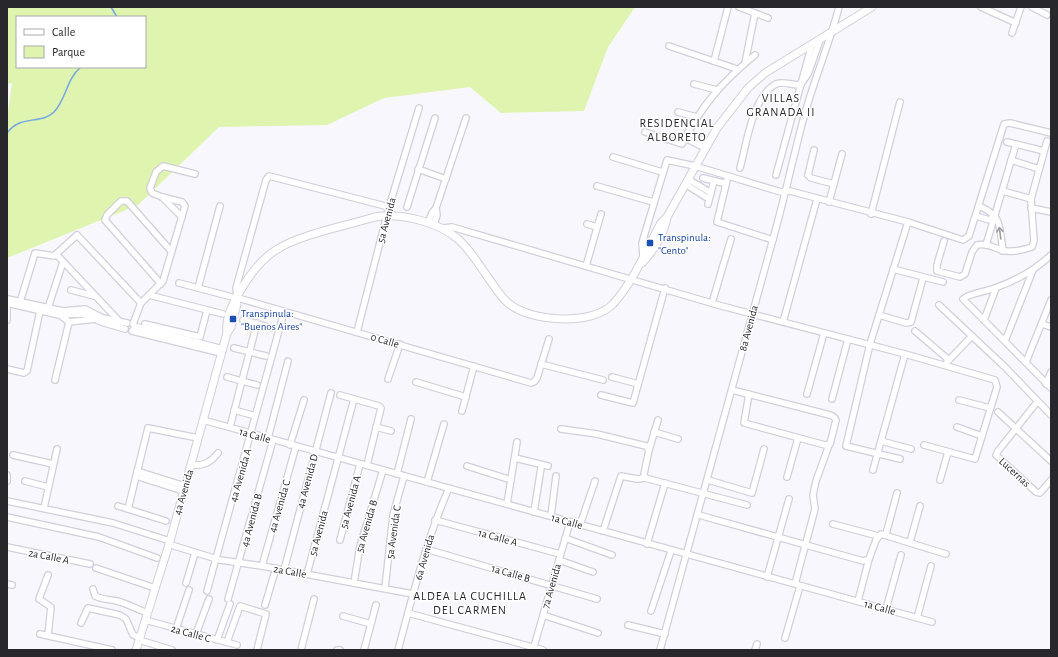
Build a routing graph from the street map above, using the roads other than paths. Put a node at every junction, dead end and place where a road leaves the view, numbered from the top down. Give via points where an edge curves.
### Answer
1 (728, 7) edge
2 (739, 7) edge
3 (839, 7) edge
4 (872, 7) edge
5 (981, 7) edge
6 (1021, 7) edge
7 (1032, 7) edge
8 (756, 13) junction
9 (1047, 15) dead end
10 (768, 18) dead end
11 (1016, 23) junction
12 (833, 32) junction
13 (1012, 33) dead end
14 (820, 40) junction
15 (812, 44) junction
16 (669, 46) dead end
17 (755, 55) dead end
18 (714, 61) junction
19 (745, 63) junction
20 (737, 69) junction
21 (803, 82) junction
22 (694, 84) dead end
23 (717, 90) junction
24 (900, 102) dead end
25 (419, 108) dead end
26 (678, 112) dead end
27 (697, 117) junction
28 (435, 118) dead end
29 (466, 118) dead end
30 (645, 132) dead end
31 (1051, 133) edge
32 (687, 135) junction
33 (1047, 141) dead end
34 (1007, 142) dead end
35 (1016, 144) junction
36 (707, 146) junction
37 (814, 150) dead end
38 (1044, 151) junction
39 (842, 154) dead end
40 (613, 157) dead end
41 (1011, 160) junction
42 (695, 166) junction
43 (740, 168) dead end
44 (418, 169) junction
45 (1039, 169) junction
46 (662, 172) junction
47 (195, 174) dead end
48 (776, 175) dead end
49 (728, 176) junction
50 (702, 178) dead end
51 (446, 179) junction
52 (714, 181) junction
53 (686, 182) junction
54 (723, 183) dead end
55 (834, 184) junction
56 (598, 186) dead end
57 (1003, 191) junction
58 (786, 192) junction
59 (162, 197) junction
60 (817, 199) junction
61 (1031, 199) junction
62 (653, 202) junction
63 (829, 202) junction
64 (220, 206) dead end
65 (979, 206) junction
66 (389, 207) junction
67 (407, 207) dead end
68 (1031, 208) junction
69 (1051, 212) edge
70 (388, 214) junction
71 (601, 214) dead end
72 (871, 214) junction
73 (976, 216) junction
74 (995, 216) junction
75 (182, 217) junction
76 (667, 217) junction
77 (908, 222) junction
78 (431, 224) junction
79 (587, 224) dead end
80 (597, 227) junction
81 (443, 228) junction
82 (731, 239) dead end
83 (773, 240) junction
84 (944, 241) dead end
85 (986, 245) junction
86 (171, 251) junction
87 (1003, 251) junction
88 (56, 254) junction
89 (1051, 255) edge
90 (643, 256) junction
91 (63, 262) junction
92 (586, 266) junction
93 (638, 267) junction
94 (893, 269) junction
95 (1032, 270) junction
96 (923, 278) junction
97 (632, 279) junction
98 (943, 282) dead end
99 (179, 283) dead end
100 (162, 284) junction
101 (198, 288) junction
102 (666, 288) junction
103 (996, 288) junction
104 (71, 290) dead end
105 (149, 295) junction
106 (94, 296) junction
107 (238, 296) junction
108 (7, 300) edge
109 (1051, 300) edge
110 (20, 302) junction
111 (141, 303) junction
112 (712, 303) junction
113 (939, 306) dead end
114 (7, 307) edge
115 (48, 308) junction
116 (207, 310) junction
117 (40, 311) junction
118 (284, 312) junction
119 (223, 314) dead end
120 (752, 314) junction
121 (59, 315) junction
122 (879, 315) junction
123 (96, 319) junction
124 (7, 320) edge
125 (243, 320) dead end
126 (984, 320) junction
127 (69, 322) junction
128 (783, 322) junction
129 (257, 323) junction
130 (145, 324) dead end
131 (1042, 324) junction
132 (129, 325) junction
133 (1051, 327) edge
134 (272, 328) dead end
135 (915, 331) dead end
136 (357, 332) junction
137 (824, 333) junction
138 (972, 336) junction
139 (848, 339) junction
140 (549, 340) dead end
141 (1005, 340) junction
142 (400, 344) junction
143 (870, 344) junction
144 (234, 348) dead end
145 (222, 351) junction
146 (250, 352) junction
147 (905, 354) junction
148 (266, 356) dead end
149 (288, 361) dead end
150 (947, 362) junction
151 (1026, 362) junction
152 (542, 364) junction
153 (474, 366) junction
154 (7, 369) edge
155 (1051, 372) edge
156 (227, 377) dead end
157 (612, 377) dead end
158 (388, 379) dead end
159 (55, 380) dead end
160 (603, 380) dead end
161 (242, 381) junction
162 (416, 382) dead end
163 (638, 384) junction
164 (257, 385) dead end
165 (1049, 386) edge
166 (732, 390) junction
167 (331, 393) dead end
168 (749, 394) junction
169 (807, 394) dead end
170 (340, 395) dead end
171 (601, 395) dead end
172 (466, 397) junction
173 (354, 399) junction
174 (832, 399) dead end
175 (304, 400) dead end
176 (959, 400) dead end
177 (1037, 402) junction
178 (990, 408) junction
179 (234, 410) junction
180 (462, 411) dead end
181 (998, 412) dead end
182 (252, 415) dead end
183 (1051, 415) edge
184 (411, 419) dead end
185 (203, 420) junction
186 (658, 420) dead end
187 (444, 424) dead end
188 (230, 427) junction
189 (376, 427) junction
190 (957, 427) dead end
191 (1015, 428) junction
192 (561, 429) dead end
193 (391, 431) dead end
194 (654, 432) junction
195 (252, 434) junction
196 (982, 436) junction
197 (198, 438) junction
198 (798, 438) junction
199 (270, 439) junction
200 (678, 439) dead end
201 (881, 441) junction
202 (517, 442) dead end
203 (293, 445) junction
204 (829, 445) junction
205 (924, 445) dead end
206 (57, 449) dead end
207 (764, 449) dead end
208 (911, 449) dead end
209 (649, 450) junction
210 (315, 451) junction
211 (948, 452) junction
212 (218, 453) dead end
213 (878, 454) junction
214 (13, 455) dead end
215 (338, 458) junction
216 (515, 458) junction
217 (900, 459) dead end
218 (1051, 460) edge
219 (54, 464) junction
220 (191, 464) junction
221 (360, 464) junction
222 (367, 466) junction
223 (468, 466) dead end
224 (548, 466) dead end
225 (541, 468) dead end
226 (382, 470) junction
227 (874, 470) dead end
228 (136, 474) junction
229 (397, 474) junction
230 (7, 475) edge
231 (404, 476) junction
232 (556, 476) dead end
233 (788, 477) dead end
234 (645, 478) junction
235 (511, 480) junction
236 (708, 480) junction
237 (940, 480) dead end
238 (1051, 480) edge
239 (7, 481) edge
240 (25, 481) dead end
241 (595, 481) dead end
242 (426, 482) junction
243 (664, 483) junction
244 (48, 487) junction
245 (184, 488) junction
246 (449, 488) junction
247 (897, 493) dead end
248 (705, 494) junction
249 (789, 499) dead end
250 (7, 501) edge
251 (507, 504) junction
252 (747, 505) dead end
253 (118, 506) dead end
254 (920, 506) dead end
255 (44, 508) junction
256 (128, 509) junction
257 (534, 512) junction
258 (699, 515) junction
259 (551, 516) junction
260 (7, 517) edge
261 (435, 520) junction
262 (166, 521) dead end
263 (570, 522) junction
264 (832, 524) dead end
265 (580, 525) junction
266 (603, 532) junction
267 (886, 534) junction
268 (878, 536) junction
269 (778, 537) junction
270 (565, 538) junction
271 (340, 540) dead end
272 (910, 542) junction
273 (169, 543) junction
274 (647, 544) junction
275 (805, 545) junction
276 (7, 547) edge
277 (426, 549) junction
278 (671, 551) junction
279 (195, 553) junction
280 (946, 554) dead end
281 (612, 555) dead end
282 (687, 555) junction
283 (901, 555) dead end
284 (559, 557) junction
285 (157, 558) dead end
286 (216, 559) junction
287 (869, 559) junction
288 (240, 562) junction
289 (90, 564) dead end
290 (262, 566) junction
291 (931, 566) dead end
292 (96, 568) dead end
293 (276, 568) junction
294 (284, 570) junction
295 (593, 572) dead end
296 (307, 574) junction
297 (48, 576) dead end
298 (768, 577) junction
299 (186, 583) dead end
300 (354, 583) junction
301 (551, 585) junction
302 (797, 585) junction
303 (156, 588) junction
304 (385, 588) junction
305 (93, 589) dead end
306 (189, 590) dead end
307 (206, 591) dead end
308 (413, 594) junction
309 (209, 599) dead end
310 (314, 599) dead end
311 (597, 599) dead end
312 (858, 602) junction
313 (265, 605) dead end
314 (376, 605) dead end
315 (886, 609) junction
316 (408, 612) junction
317 (651, 612) dead end
318 (543, 615) junction
319 (344, 616) dead end
320 (146, 617) junction
321 (918, 618) junction
322 (932, 622) dead end
323 (82, 623) dead end
324 (371, 624) junction
325 (628, 625) dead end
326 (176, 629) junction
327 (598, 633) dead end
328 (40, 634) dead end
329 (196, 634) junction
330 (665, 634) junction
331 (48, 636) junction
332 (785, 638) dead end
333 (140, 639) junction
334 (217, 640) junction
335 (227, 642) junction
336 (237, 645) dead end
337 (533, 649) edge
338 (112, 650) edge
339 (136, 650) edge
340 (172, 650) edge
341 (257, 650) edge
342 (301, 650) edge
343 (337, 650) edge
344 (340, 650) edge
345 (364, 650) edge
346 (398, 650) edge
347 (543, 650) edge
348 (660, 650) edge

1 - 18 street
2 - 8 street
3 - 12 street, 8a Avenida
4 - 12 main road
5 - 11 street
6 - 11 street
7 - 9 street
8 - 10 street
8 - 19 street
11 - 13 street
12 - 14 main road
12 - 58 street, 8a Avenida via 800,131
14 - 15 main road
14 - 21 street
15 - 21 street
15 - 36 main road via 765,73 748,88 728,112
16 - 18 street
17 - 19 street
18 - 20 street
19 - 20 street
20 - 23 street
21 - 43 street via 798,85 781,82 764,94 756,107
21 - 48 street
22 - 23 street
23 - 27 street
24 - 72 street
25 - 66 street, 5a Avenida
26 - 27 street
27 - 32 street
28 - 44 street
29 - 51 street
30 - 32 street via 682,144
31 - 65 street via 1010,123 1004,124
32 - 36 street
33 - 38 street
34 - 35 street
35 - 38 street
35 - 41 street
36 - 42 main road
37 - 55 street via 808,175
38 - 45 street
39 - 55 street
40 - 46 street
41 - 45 street
41 - 57 street
42 - 46 street via 669,160 665,162
42 - 49 street
42 - 53 main road
44 - 51 street
44 - 67 street
45 - 61 street
46 - 62 street
47 - 59 street via 163,166 156,172 150,188 152,193
49 - 58 street
49 - 83 street via 717,222
50 - 52 street
51 - 78 street via 432,213
52 - 53 street via 709,199
52 - 54 street
53 - 76 main road
55 - 63 street
56 - 62 street
57 - 61 street
57 - 74 street
58 - 60 street
58 - 83 street, 8a Avenida
59 - 75 street
59 - 75 street via 185,203
60 - 63 street
60 - 128 street
61 - 68 street
62 - 90 street via 642,243
63 - 72 street
64 - 101 street
65 - 73 street
65 - 74 street via 991,211
66 - 70 street, 5a Avenida
66 - 107 street, 4a Avenida via 272,176 266,180 256,214 236,288
68 - 69 street
68 - 87 street via 1034,241 1032,247 1025,250
70 - 78 main road
70 - 107 main road, 4a Avenida via 282,246 257,268
70 - 136 street, 5a Avenida
71 - 80 street
72 - 77 street
73 - 74 street via 990,220
73 - 77 street via 969,236 963,240
74 - 85 street
87 -> 74 street via 999,223
75 - 86 street
76 - 90 main road
76 - 93 main road via 666,226 647,259
77 - 94 street
78 - 81 main road
79 - 80 street
80 - 92 street
81 - 92 street via 452,227
81 - 97 main road via 470,252 509,304 540,316 575,319 602,313 614,303
82 - 112 street
83 - 120 street, 8a Avenida
84 - 85 street via 937,271 960,277 965,274 974,248 977,245
85 - 87 street
86 - 100 street
86 - 100 street via 127,201 122,201 106,217 105,220
88 - 91 street
88 - 110 street via 52,256 35,253
88 - 111 street via 79,235
89 - 95 street
90 - 93 main road
91 - 106 street
91 - 115 street
92 - 97 street
93 - 97 main road
94 - 96 street
94 - 122 street
95 - 103 street
95 - 141 street
96 - 98 street
96 - 122 street via 911,322 906,323
97 - 102 street
99 - 101 street, 0 Calle
100 - 105 street
101 - 107 street, 0 Calle
102 - 112 street
102 - 163 street
103 - 126 street
103 - 126 street via 963,299
104 - 106 street
105 - 111 street
105 - 116 street
106 - 132 street
107 - 118 street, 0 Calle
107 - 145 main road, 4a Avenida via 228,317
108 - 110 street
108 - 117 street
109 - 131 street
110 - 115 street
111 - 132 street
112 - 120 street
113 - 138 street
114 - 124 street
115 - 132 street via 63,311 85,309 103,318
116 - 119 street
116 - 130 street via 200,337
117 - 121 street
117 - 154 street via 27,371 24,373
118 - 136 street, 0 Calle
118 - 195 street, 4a Avenida A
120 - 128 street
120 - 166 street, 8a Avenida
121 - 123 street via 84,314
121 - 127 street
122 - 143 street
123 - 127 street
123 - 132 street
125 - 129 street
126 - 141 street
127 - 159 street
128 - 137 street
129 - 134 street
129 - 146 street
131 - 133 street
131 - 151 street
132 - 145 street
135 - 150 street
136 - 142 street, 0 Calle
137 - 139 street
137 - 169 street
138 - 150 street
138 - 177 street
139 - 143 street
139 - 174 street
140 - 152 street
141 - 151 street
142 - 153 street, 0 Calle
142 - 158 street
143 - 147 street
143 - 213 street via 846,446
144 - 146 street
145 - 185 main road, 4a Avenida
146 - 148 street
146 - 161 street
147 - 150 street
147 - 201 street
149 - 199 street, 4a Avenida B
150 - 178 street via 995,380 997,387
151 - 165 street
152 - 153 street, 0 Calle via 536,381 531,383
152 - 160 street
153 - 172 street
155 - 165 street
156 - 161 street
157 - 163 street
161 - 164 street
161 - 179 street
162 - 172 street
163 - 171 street via 633,402 630,403
166 - 168 street
166 - 236 street, 8a Avenida
167 - 210 street, 4a Avenida D
168 - 198 street via 742,421 744,423
168 - 204 street via 834,417 836,420
170 - 173 street
172 - 180 street
173 - 189 street via 381,407
173 - 215 street, 5a Avenida
175 - 203 street, 4a Avenida C
176 - 178 street
177 - 183 street
177 - 191 street
178 - 196 street
179 - 182 street
179 - 188 street
181 - 191 street
184 - 229 street
185 - 188 street, 1a Calle
185 - 197 main road, 4a Avenida
186 - 194 street
187 - 242 street
188 - 195 street, 1a Calle
189 - 193 street
189 - 222 street
190 - 196 street
191 - 218 street
191 - 238 street, Lucernas via 996,455 1036,492 1043,491
192 - 209 street via 629,441 646,446
194 - 200 street
194 - 209 street
195 - 199 street, 1a Calle
195 - 286 street, 4a Avenida A
196 - 211 street via 975,459
197 - 220 main road, 4a Avenida
197 - 228 street via 148,428
198 - 204 street
198 - 233 street
199 - 203 street, 1a Calle
199 - 288 street, 4a Avenida B
201 - 208 street
201 - 213 street
202 - 216 street
203 - 210 street, 1a Calle
203 - 290 street, 4a Avenida C
204 - 275 street via 816,481 814,509
205 - 211 street
206 - 219 street
207 - 236 street via 752,493
209 - 234 street
210 - 215 street, 1a Calle
210 - 294 street, 4a Avenida D
211 - 237 street
212 - 220 street via 206,464
213 - 217 street
213 - 227 street
214 - 219 street
215 - 221 street, 1a Calle
215 - 296 street, 5a Avenida
216 - 224 street
216 - 235 street
219 - 244 street
220 - 245 main road, 4a Avenida
221 - 222 street, 1a Calle
221 - 271 street, 5a Avenida A
222 - 226 street, 1a Calle
223 - 235 street
225 - 257 street
226 - 229 street, 1a Calle
226 - 300 street, 5a Avenida B via 360,546
228 - 245 street
228 - 256 street
229 - 231 street, 1a Calle
230 - 239 street
231 - 242 street, 1a Calle
231 - 304 street, 5a Avenida C via 393,515
232 - 259 street
234 - 243 street
234 - 266 street via 621,476
235 - 251 street
236 - 248 street, 8a Avenida
240 - 244 street
241 - 265 street
242 - 246 street, 1a Calle
243 - 248 street
243 - 274 street
244 - 255 street
245 - 273 main road, 4a Avenida
246 - 251 street, 1a Calle
246 - 261 street, 6a Avenida
247 - 267 street
248 - 252 street
248 - 258 street, 8a Avenida
249 - 269 street
250 - 255 street, 2a Calle
251 - 257 street, 1a Calle
253 - 256 street
254 - 272 street
255 - 273 street, 2a Calle via 113,523
256 - 262 street
257 - 259 street, 1a Calle
258 - 269 street
258 - 282 street, 8a Avenida
259 - 263 street, 1a Calle
260 - 285 street via 98,537
261 - 277 street, 6a Avenida
261 - 284 street, 1a Calle A
263 - 265 street, 1a Calle
263 - 270 street, 7a Avenida
264 - 268 street
265 - 266 street, 1a Calle
266 - 274 street, 1a Calle
267 - 268 street
267 - 272 street
268 - 287 street
269 - 275 street
269 - 298 street
270 - 281 street
270 - 284 street, 7a Avenida
272 - 280 street
273 - 279 street, 2a Calle
273 - 303 main road, 4a Avenida
274 - 278 street, 1a Calle
275 - 287 street via 858,560
275 - 302 street
276 - 289 street, 2a Calle A
277 - 301 street, 1a Calle B
277 - 308 street, 6a Avenida
278 - 282 street, 1a Calle
278 - 317 street
279 - 286 street, 2a Calle
279 - 299 street
282 - 298 street, 1a Calle
282 - 330 street, 8a Avenida
283 - 315 street
284 - 295 street, 1a Calle A
284 - 301 street, 7a Avenida
286 - 288 street, 2a Calle
286 - 307 street, 4a Avenida A
287 - 312 street
288 - 290 street, 2a Calle
288 - 334 street, 4a Avenida B
290 - 293 street, 2a Calle
291 - 321 street
292 - 303 street
293 - 294 street, 2a Calle
293 - 313 street
294 - 296 street, 2a Calle
296 - 300 street, 2a Calle
297 - 331 street via 39,599 51,607
298 - 302 street, 1a Calle
300 - 304 street, 2a Calle
301 - 311 street, 1a Calle B
301 - 318 street, 7a Avenida
302 - 312 street, 1a Calle
302 - 332 street
303 - 320 main road, 4a Avenida
304 - 308 street, 2a Calle
305 - 320 street, 2a Calle C via 99,598 116,601
306 - 326 street
308 - 316 street, 6a Avenida
309 - 329 street
310 - 342 street
312 - 315 street, 1a Calle
314 - 324 street
315 - 321 street, 1a Calle
316 - 337 street
316 - 346 street, 6a Avenida
318 - 327 street
318 - 337 street, 7a Avenida
319 - 324 street
320 - 326 street, 2a Calle C
320 - 333 main road, 4a Avenida
321 - 322 street, 1a Calle
323 - 333 street via 88,608 116,614 126,619 133,635
324 - 345 street
325 - 330 street
326 - 329 street, 2a Calle C
328 - 331 street
329 - 334 street, 2a Calle C
330 - 348 street, 8a Avenida
331 - 338 street
333 - 339 main road, 4a Avenida
333 - 340 street
334 - 335 street, 2a Calle C
335 - 336 street, 2a Calle C
335 - 341 street via 240,606 266,614
337 - 347 street
343 - 344 street

